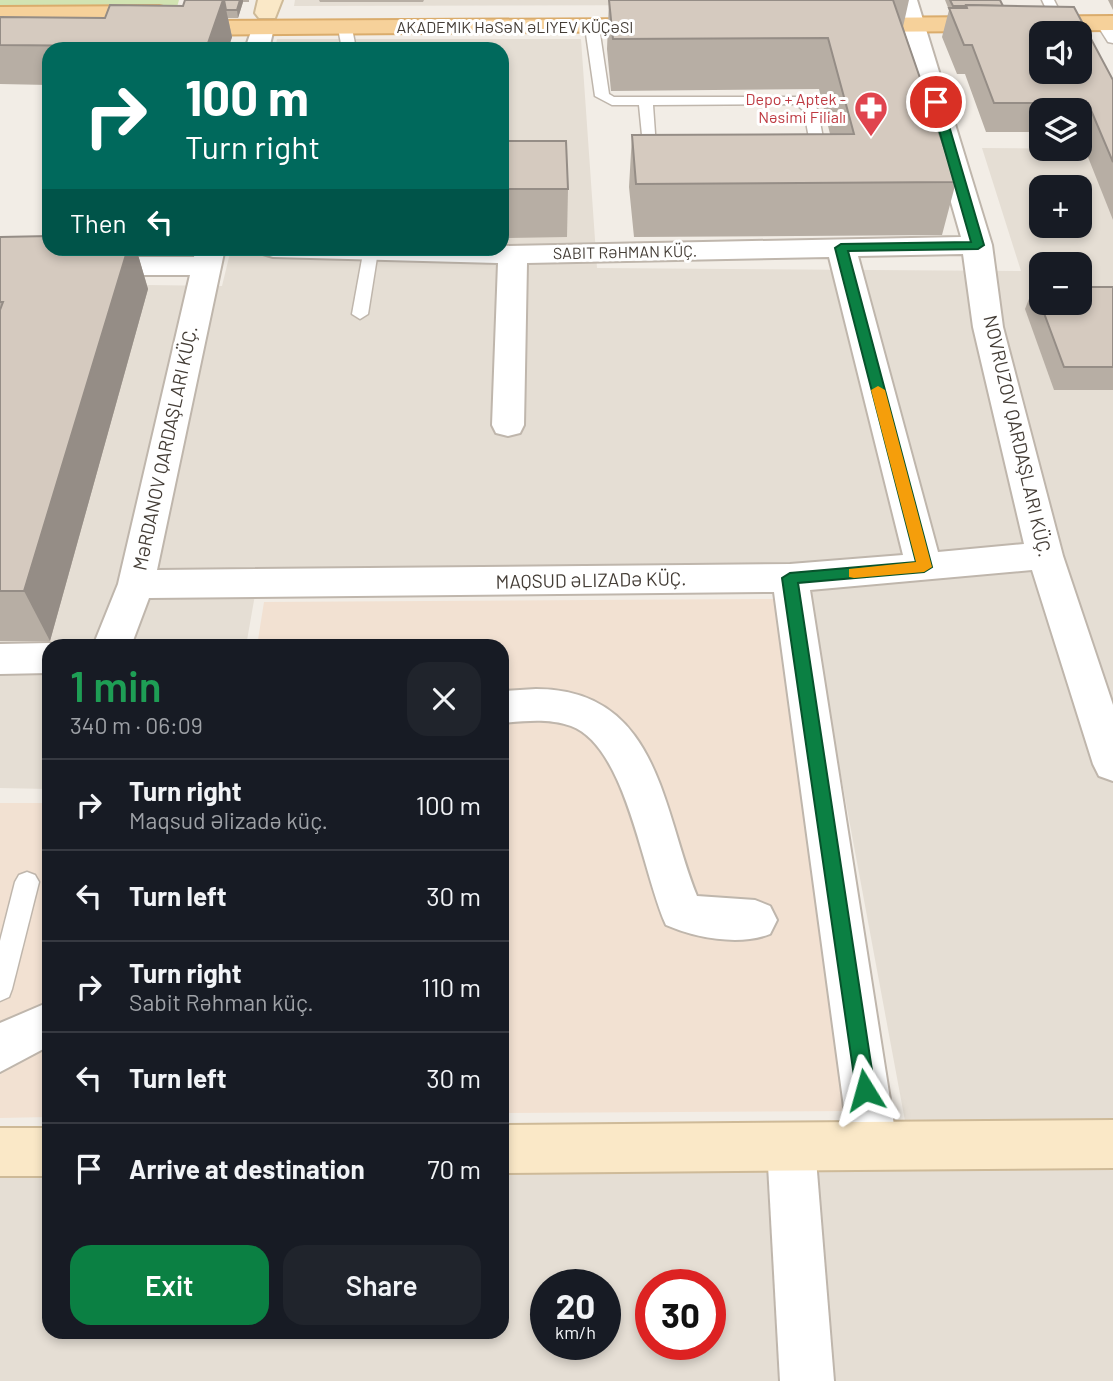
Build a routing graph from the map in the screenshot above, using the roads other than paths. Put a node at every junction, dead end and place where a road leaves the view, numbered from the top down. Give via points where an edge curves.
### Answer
1 (1050, 5) edge
2 (909, 12) edge
3 (0, 14) edge
4 (834, 18) edge
5 (264, 22) edge
6 (1111, 24) edge
7 (592, 27) junction
8 (0, 29) edge
9 (347, 38) edge
10 (646, 101) junction
11 (814, 176) edge
12 (663, 177) edge
13 (978, 245) junction
14 (841, 248) junction
15 (509, 255) edge
16 (513, 255) junction
17 (369, 256) edge
18 (208, 257) edge
19 (0, 267) edge
20 (360, 314) dead end
21 (508, 425) dead end
22 (1045, 556) junction
23 (924, 567) junction
24 (790, 578) junction
25 (135, 584) junction
26 (115, 639) edge
27 (42, 658) edge
28 (0, 659) edge
29 (509, 707) edge
30 (1113, 764) edge
31 (27, 882) dead end
32 (755, 920) dead end
33 (0, 989) edge
34 (42, 1027) edge
35 (0, 1049) edge
36 (873, 1144) junction
37 (1113, 1144) edge
38 (791, 1147) junction
39 (509, 1149) edge
40 (0, 1152) edge
41 (42, 1152) edge
42 (807, 1381) edge

1 - 2 main road
1 - 6 main road
2 - 4 main road
2 - 6 main road
2 - 13 street
3 - 5 main road, AKADEMIK HƏSƏN ƏLIYEV KÜÇƏSI
5 - 7 main road, AKADEMIK HƏSƏN ƏLIYEV KÜÇƏSI via 674,19
5 - 8 main road, AKADEMIK HƏSƏN ƏLIYEV KÜÇƏSI
5 - 9 main road, AKADEMIK HƏSƏN ƏLIYEV KÜÇƏSI
7 - 9 main road, AKADEMIK HƏSƏN ƏLIYEV KÜÇƏSI
7 - 10 lane via 602,96 612,101
10 - 11 lane via 798,100 808,104 822,171
10 - 12 lane via 650,164 653,172
13 - 14 street, SABIT RƏHMAN KÜÇ.
13 - 22 street via 988,327
14 - 16 street, SABIT RƏHMAN KÜÇ.
14 - 23 street
15 - 16 street, SABIT RƏHMAN KÜÇ.
16 - 21 street
17 - 20 lane
18 - 19 street
18 - 25 street
22 - 23 street, MAQSUD ƏLIZADƏ KÜÇ.
22 - 30 street
23 - 24 street, MAQSUD ƏLIZADƏ KÜÇ.
24 - 25 street, MAQSUD ƏLIZADƏ KÜÇ.
24 - 36 street
25 - 26 street
27 - 28 street
29 - 32 street via 559,706 590,716 607,728 621,743 641,786 681,911
31 - 33 lane
34 - 35 street
36 - 37 main road
36 - 38 main road
38 - 39 main road
38 - 42 street
40 - 41 main road

